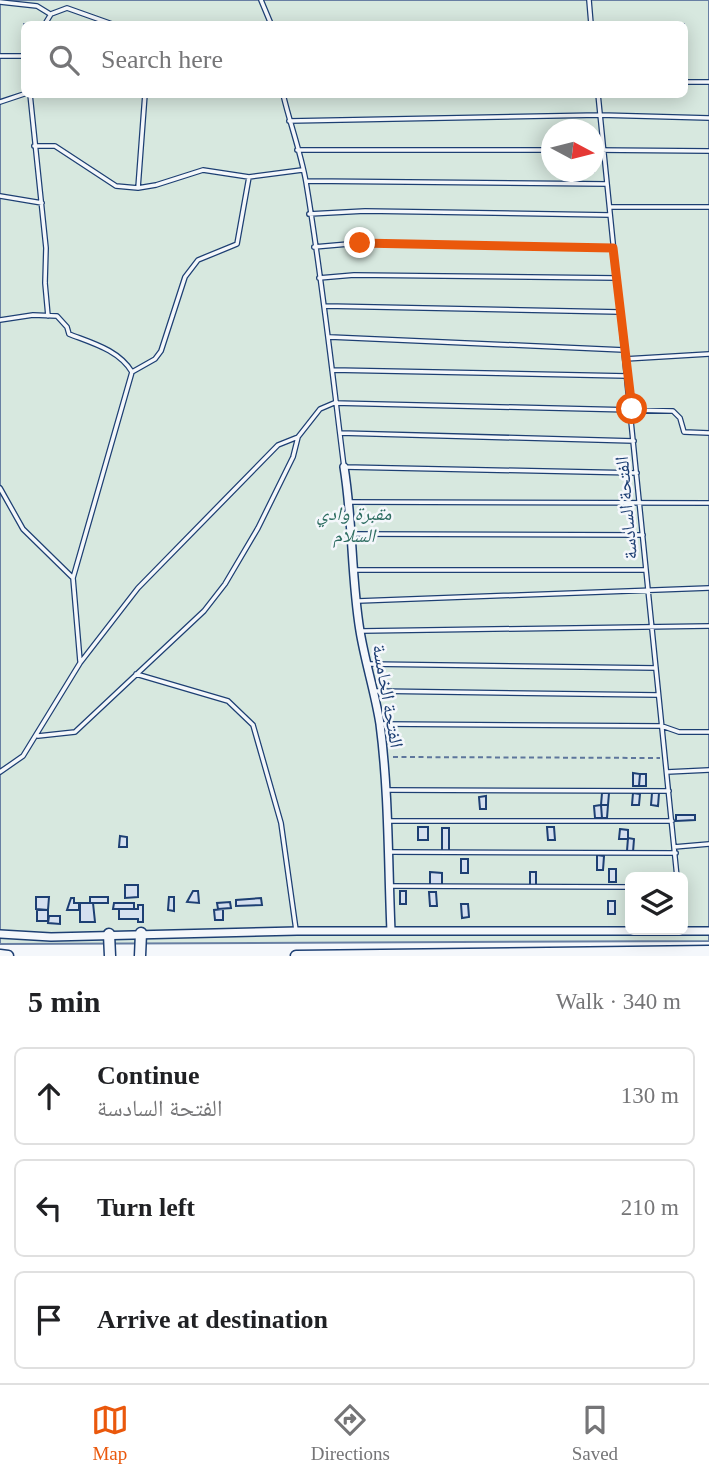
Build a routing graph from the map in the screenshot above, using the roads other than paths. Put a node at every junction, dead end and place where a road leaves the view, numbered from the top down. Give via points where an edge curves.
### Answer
1 (261, 0) edge
2 (589, 0) edge
3 (0, 2) edge
4 (51, 14) junction
5 (47, 21) edge
6 (103, 21) edge
7 (270, 21) edge
8 (591, 21) edge
9 (0, 56) edge
10 (21, 56) edge
11 (688, 82) edge
12 (709, 82) edge
13 (21, 95) edge
14 (30, 98) edge
15 (145, 98) edge
16 (284, 98) edge
17 (598, 98) edge
18 (0, 102) edge
19 (600, 115) junction
20 (709, 118) edge
21 (600, 119) edge
22 (289, 121) junction
23 (34, 146) junction
24 (297, 150) junction
25 (541, 150) edge
26 (604, 150) edge
27 (709, 150) edge
28 (604, 158) edge
29 (302, 170) junction
30 (249, 177) junction
31 (306, 181) junction
32 (607, 184) junction
33 (138, 188) junction
34 (0, 196) edge
35 (42, 203) junction
36 (610, 207) junction
37 (709, 207) edge
38 (309, 214) junction
39 (610, 215) junction
40 (314, 247) junction
41 (613, 248) junction
42 (319, 278) junction
43 (617, 278) junction
44 (326, 306) junction
45 (620, 312) junction
46 (48, 316) junction
47 (0, 320) edge
48 (330, 337) junction
49 (624, 350) junction
50 (709, 354) edge
51 (625, 359) junction
52 (332, 370) junction
53 (132, 372) junction
54 (627, 376) junction
55 (334, 403) junction
56 (632, 409) junction
57 (340, 433) junction
58 (709, 433) edge
59 (298, 437) junction
60 (634, 440) junction
61 (344, 467) junction
62 (637, 473) junction
63 (0, 488) edge
64 (350, 502) junction
65 (639, 503) junction
66 (709, 503) edge
67 (352, 534) junction
68 (643, 535) junction
69 (353, 570) junction
70 (646, 570) junction
71 (73, 578) junction
72 (709, 588) edge
73 (649, 592) junction
74 (358, 601) junction
75 (652, 624) junction
76 (709, 626) edge
77 (360, 631) junction
78 (80, 663) junction
79 (369, 664) junction
80 (656, 668) junction
81 (136, 674) junction
82 (373, 691) junction
83 (658, 695) junction
84 (380, 724) junction
85 (662, 726) junction
86 (709, 732) edge
87 (38, 736) junction
88 (709, 770) edge
89 (0, 772) edge
90 (667, 772) junction
91 (386, 790) junction
92 (669, 791) junction
93 (388, 821) junction
94 (672, 821) junction
95 (709, 844) edge
96 (674, 847) junction
97 (390, 852) junction
98 (676, 853) junction
99 (677, 872) edge
100 (389, 886) junction
101 (625, 887) edge
102 (297, 931) junction
103 (391, 931) junction
104 (625, 931) edge
105 (688, 931) edge
106 (709, 931) edge
107 (141, 933) junction
108 (0, 934) edge
109 (110, 934) junction
110 (709, 951) edge
111 (0, 955) edge
112 (8, 956) edge
113 (110, 956) edge
114 (140, 956) edge
115 (296, 956) edge

1 - 7 lane
2 - 8 lane
3 - 4 lane via 37,6
4 - 5 lane
4 - 6 lane via 66,8
9 - 10 lane
11 - 12 lane
13 - 18 lane
14 - 23 lane
15 - 33 lane
16 - 22 lane
17 - 19 lane, الفتحة السادسة
19 - 20 lane
19 - 21 lane, الفتحة السادسة
19 - 22 lane
22 - 24 lane
23 - 33 lane via 55,146 116,186
23 - 35 lane
24 - 25 lane
24 - 29 lane
26 - 27 lane
28 - 32 lane, الفتحة السادسة
29 - 30 lane
29 - 31 lane
30 - 33 lane via 203,170
30 - 53 lane via 237,244 198,260 185,277 162,351
31 - 32 lane
31 - 38 lane
32 - 36 lane, الفتحة السادسة
34 - 35 lane
35 - 46 lane
36 - 37 lane
36 - 39 lane, الفتحة السادسة
38 - 39 lane
38 - 40 lane
39 - 41 lane, الفتحة السادسة
40 - 41 lane via 360,243
40 - 42 lane
41 - 43 lane, الفتحة السادسة
42 - 43 lane
42 - 44 lane
43 - 45 lane, الفتحة السادسة
44 - 45 lane
44 - 48 lane
45 - 49 lane, الفتحة السادسة
46 - 47 lane
46 - 53 lane via 57,316 69,334 110,351
48 - 49 lane
48 - 52 lane
49 - 51 lane, الفتحة السادسة
50 - 51 lane
51 - 54 lane, الفتحة السادسة
52 - 54 lane
52 - 55 lane
53 - 71 lane
54 - 56 lane, الفتحة السادسة
55 - 56 lane
55 - 57 lane
55 - 59 lane via 320,410
56 - 58 lane via 673,411 684,432
56 - 60 lane, الفتحة السادسة
57 - 60 lane
57 - 61 lane
59 - 78 lane via 278,445 217,504 138,588
59 - 81 lane via 258,528 225,584 204,611
60 - 62 lane, الفتحة السادسة
61 - 62 lane
61 - 64 street, الفتحة الخامسة
62 - 65 lane, الفتحة السادسة
63 - 71 lane via 23,529
64 - 65 lane
64 - 67 street, الفتحة الخامسة
65 - 66 lane
65 - 68 lane, الفتحة السادسة
67 - 68 lane
67 - 69 street, الفتحة الخامسة
68 - 70 lane, الفتحة السادسة
69 - 70 lane
69 - 74 street, الفتحة الخامسة
70 - 73 lane, الفتحة السادسة
71 - 78 lane
72 - 73 lane
73 - 74 lane
73 - 75 lane, الفتحة السادسة
74 - 77 street, الفتحة الخامسة
75 - 76 lane
75 - 77 lane
75 - 80 lane, الفتحة السادسة
77 - 79 street, الفتحة الخامسة
78 - 87 lane
79 - 80 lane
79 - 82 street, الفتحة الخامسة
80 - 83 lane, الفتحة السادسة
81 - 87 lane via 75,732
81 - 102 lane via 228,701 253,724 281,823
82 - 83 lane
82 - 84 street, الفتحة الخامسة
83 - 85 lane, الفتحة السادسة
84 - 85 lane
84 - 91 street, الفتحة الخامسة
85 - 86 lane via 678,732
85 - 90 lane, الفتحة السادسة
87 - 89 lane via 23,756
88 - 90 lane
90 - 92 lane, الفتحة السادسة
91 - 92 lane
91 - 93 street, الفتحة الخامسة
92 - 94 lane, الفتحة السادسة
93 - 94 lane
93 - 97 street, الفتحة الخامسة
94 - 96 lane, الفتحة السادسة
95 - 96 lane
96 - 98 lane, الفتحة السادسة
97 - 98 lane
97 - 100 street, الفتحة الخامسة
98 - 99 lane, الفتحة السادسة
100 - 101 lane
100 - 103 street, الفتحة الخامسة
102 - 103 street
102 - 107 street
103 - 104 street
105 - 106 street
107 - 109 street
107 - 114 main road
108 - 109 street
109 - 113 main road
110 - 115 main road
111 - 112 main road

